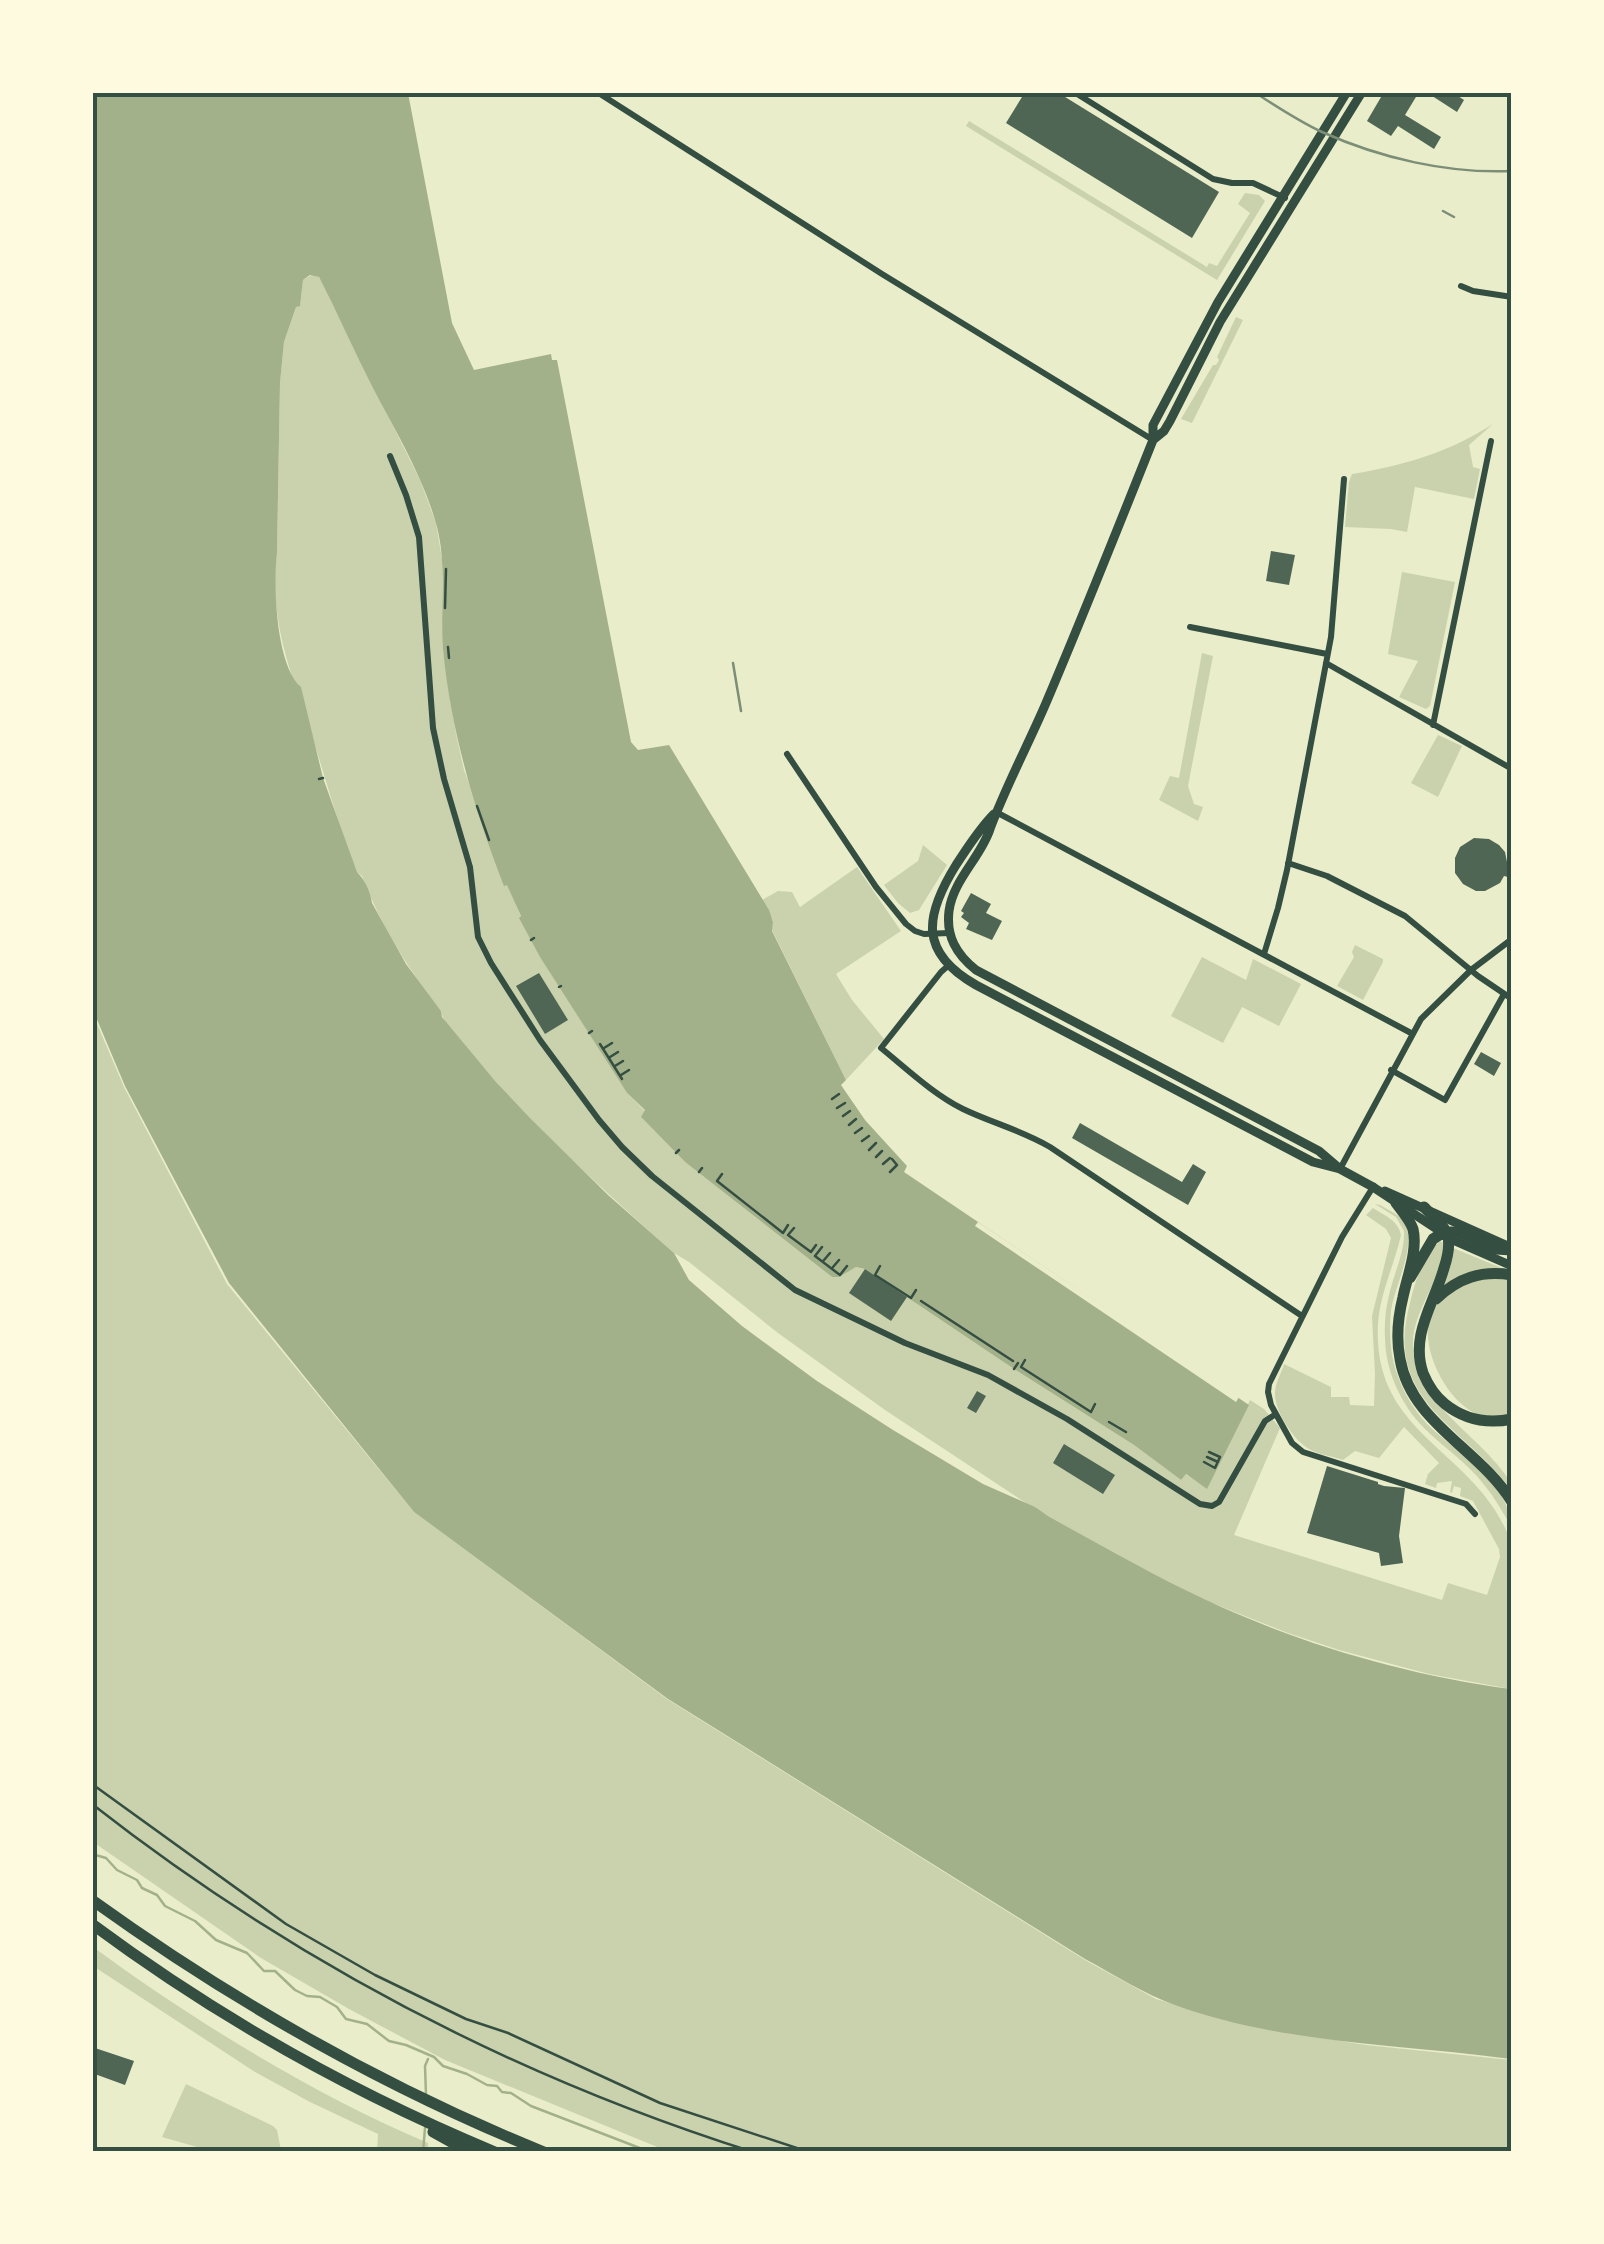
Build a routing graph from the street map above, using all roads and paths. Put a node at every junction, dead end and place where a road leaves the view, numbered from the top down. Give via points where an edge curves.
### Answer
1 (597, 92) edge
2 (1074, 92) edge
3 (1347, 92) edge
4 (1362, 92) edge
5 (1283, 197) junction
6 (1294, 204) junction
7 (1244, 262) junction
8 (1254, 268) junction
9 (1461, 286) dead end
10 (1512, 298) edge
11 (1153, 440) junction
12 (1491, 441) dead end
13 (390, 456) dead end
14 (1344, 479) dead end
15 (446, 569) dead end
16 (445, 608) dead end
17 (1190, 627) dead end
18 (448, 647) dead end
19 (1327, 654) junction
20 (447, 656) dead end
21 (1326, 664) junction
22 (1433, 725) junction
23 (787, 754) dead end
24 (1512, 769) edge
25 (477, 806) dead end
26 (996, 812) junction
27 (489, 840) dead end
28 (1288, 863) junction
29 (949, 933) junction
30 (933, 934) junction
31 (1512, 940) edge
32 (1264, 954) junction
33 (949, 965) junction
34 (1471, 970) junction
35 (1508, 996) edge
36 (1411, 1033) junction
37 (612, 1043) dead end
38 (618, 1052) dead end
39 (608, 1057) junction
40 (623, 1061) dead end
41 (614, 1066) junction
42 (629, 1070) dead end
43 (1392, 1070) junction
44 (839, 1094) dead end
45 (832, 1099) dead end
46 (845, 1103) dead end
47 (838, 1108) dead end
48 (850, 1111) dead end
49 (843, 1116) dead end
50 (856, 1119) dead end
51 (849, 1125) dead end
52 (862, 1128) dead end
53 (856, 1133) dead end
54 (869, 1136) dead end
55 (862, 1142) dead end
56 (876, 1143) dead end
57 (869, 1150) dead end
58 (882, 1150) dead end
59 (876, 1156) dead end
60 (883, 1164) dead end
61 (1340, 1169) junction
62 (890, 1172) dead end
63 (722, 1174) dead end
64 (730, 1180) dead end
65 (739, 1187) dead end
66 (1373, 1187) junction
67 (725, 1188) junction
68 (733, 1194) junction
69 (747, 1194) dead end
70 (756, 1200) dead end
71 (742, 1203) junction
72 (1396, 1203) junction
73 (764, 1206) dead end
74 (750, 1207) junction
75 (1424, 1208) junction
76 (772, 1213) dead end
77 (758, 1214) junction
78 (780, 1219) dead end
79 (766, 1220) junction
80 (774, 1226) junction
81 (788, 1226) dead end
82 (794, 1228) dead end
83 (799, 1232) dead end
84 (1445, 1234) junction
85 (805, 1236) dead end
86 (794, 1239) junction
87 (810, 1241) dead end
88 (816, 1245) dead end
89 (801, 1247) junction
90 (822, 1247) dead end
91 (1512, 1249) edge
92 (830, 1253) dead end
93 (839, 1260) dead end
94 (823, 1262) junction
95 (846, 1266) dead end
96 (880, 1266) dead end
97 (1512, 1266) edge
98 (832, 1269) junction
99 (829, 1274) dead end
100 (892, 1274) dead end
101 (1512, 1275) edge
102 (887, 1282) junction
103 (904, 1282) dead end
104 (1406, 1286) junction
105 (899, 1290) junction
106 (916, 1290) dead end
107 (921, 1301) dead end
108 (1432, 1302) junction
109 (944, 1306) dead end
110 (954, 1313) dead end
111 (940, 1314) junction
112 (1302, 1316) junction
113 (960, 1317) dead end
114 (950, 1320) junction
115 (966, 1321) dead end
116 (956, 1324) junction
117 (972, 1324) dead end
118 (978, 1328) dead end
119 (963, 1331) junction
120 (983, 1332) dead end
121 (973, 1335) junction
122 (989, 1336) dead end
123 (979, 1339) junction
124 (995, 1340) dead end
125 (984, 1343) junction
126 (1000, 1343) dead end
127 (990, 1346) junction
128 (1006, 1347) dead end
129 (996, 1350) junction
130 (1012, 1351) dead end
131 (1002, 1354) junction
132 (1008, 1358) junction
133 (1026, 1360) dead end
134 (1031, 1363) dead end
135 (1037, 1367) dead end
136 (1014, 1369) dead end
137 (1026, 1371) junction
138 (1043, 1371) dead end
139 (1032, 1374) junction
140 (1048, 1374) dead end
141 (1038, 1378) junction
142 (1054, 1378) dead end
143 (1044, 1382) junction
144 (1060, 1382) dead end
145 (1066, 1386) dead end
146 (1052, 1388) junction
147 (1072, 1389) dead end
148 (1061, 1393) junction
149 (1078, 1393) dead end
150 (1067, 1396) junction
151 (1084, 1396) dead end
152 (1073, 1400) junction
153 (1089, 1400) dead end
154 (1079, 1404) junction
155 (1095, 1404) dead end
156 (1084, 1408) junction
157 (1276, 1414) junction
158 (1512, 1419) edge
159 (1116, 1426) junction
160 (1106, 1428) dead end
161 (1112, 1432) dead end
162 (1120, 1437) dead end
163 (1208, 1454) dead end
164 (1204, 1462) dead end
165 (1512, 1502) edge
166 (1475, 1514) dead end
167 (92, 1784) edge
168 (92, 1804) edge
169 (92, 1900) edge
170 (92, 1924) edge
171 (438, 2131) junction
172 (469, 2152) edge
173 (495, 2152) edge
174 (544, 2152) edge
175 (753, 2152) edge
176 (809, 2152) edge

1 - 11 street
2 - 5 street via 1214,178 1253,182
3 - 5 main road
4 - 6 main road
5 - 6 street
5 - 7 main road
6 - 8 main road
7 - 8 street
7 - 11 main road via 1174,383
8 - 11 main road via 1170,421
9 - 10 street
11 - 26 main road
12 - 22 street
13 - 157 street via 418,537 433,728 470,867 478,937 540,1040 622,1146 804,1295 988,1375 1200,1504 1221,1500 1264,1421
14 - 19 street
15 - 16 path
17 - 19 street
18 - 20 path
19 - 21 street
21 - 22 street
21 - 28 street
22 - 24 street
23 - 30 street via 889,905 912,930
25 - 27 path
26 - 29 main road via 950,902
26 - 30 main road via 940,892
26 - 32 street
28 - 32 street
28 - 34 street via 1405,916
29 - 30 street
29 - 61 main road via 963,959 984,975
30 - 33 main road
31 - 34 street
32 - 36 street
33 - 61 main road via 1220,1114
33 - 112 street via 882,1048 947,1100 1050,1147
34 - 35 street
34 - 36 street
35 - 43 street via 1445,1100
36 - 43 street
37 - 39 path via 601,1047
38 - 39 path
39 - 41 path
40 - 41 path
41 - 42 path via 621,1077
43 - 61 street
44 - 45 path
46 - 47 path
48 - 49 path
50 - 51 path
52 - 53 path
54 - 55 path
56 - 57 path
58 - 59 path
60 - 62 path via 891,1159 897,1165
61 - 66 main road
63 - 67 path via 716,1181
64 - 67 path
65 - 68 path
66 - 72 main road
66 - 75 main road
66 - 112 street
67 - 68 path
68 - 71 path
69 - 71 path
70 - 74 path
71 - 74 path
72 - 84 main road
72 - 104 highway via 1413,1230
73 - 77 path
74 - 77 path
75 - 84 highway
75 - 91 main road
76 - 79 path
77 - 79 path
78 - 80 path
79 - 80 path
80 - 81 path via 782,1233
82 - 86 path via 788,1235
83 - 86 path
84 - 91 highway
84 - 97 main road
84 - 104 highway via 1429,1244
84 - 108 highway via 1447,1257
85 - 89 path
86 - 89 path
87 - 89 path
88 - 89 path via 810,1252
90 - 94 path via 816,1256
92 - 94 path
93 - 98 path
94 - 98 path
95 - 98 path via 840,1274
96 - 102 path via 875,1274
98 - 99 path
100 - 102 path
101 - 108 highway via 1472,1276
102 - 105 path
103 - 105 path
104 - 165 highway via 1398,1331 1408,1384 1428,1415
105 - 106 path via 911,1298
107 - 111 path
108 - 158 highway via 1419,1340 1430,1388 1465,1416
109 - 111 path
110 - 114 path
111 - 114 path
112 - 157 street via 1269,1384
113 - 116 path
114 - 116 path
115 - 119 path
116 - 119 path
117 - 119 path
118 - 121 path
119 - 121 path
120 - 123 path
121 - 123 path
122 - 125 path
123 - 125 path
124 - 127 path
125 - 127 path
126 - 129 path
127 - 129 path
128 - 131 path
129 - 131 path
130 - 132 path
131 - 132 path
132 - 136 path
133 - 137 path via 1020,1367
134 - 137 path
135 - 139 path
137 - 139 path
138 - 141 path
139 - 141 path
140 - 143 path
141 - 143 path
142 - 146 path
143 - 146 path
144 - 146 path
145 - 148 path
146 - 148 path
147 - 150 path
148 - 150 path
149 - 152 path
150 - 152 path
151 - 154 path
152 - 154 path
153 - 156 path
154 - 156 path
155 - 156 path via 1090,1412
157 - 166 street via 1302,1452 1466,1504
159 - 160 path via 1109,1422
159 - 161 path
159 - 162 path via 1125,1432
163 - 164 path via 1218,1462 1215,1468
167 - 176 path via 286,1924 376,1975 671,2107
168 - 175 path via 284,1938 462,2038
169 - 174 highway via 250,2006 350,2063
170 - 171 highway via 208,2002
171 - 172 highway
171 - 173 highway

